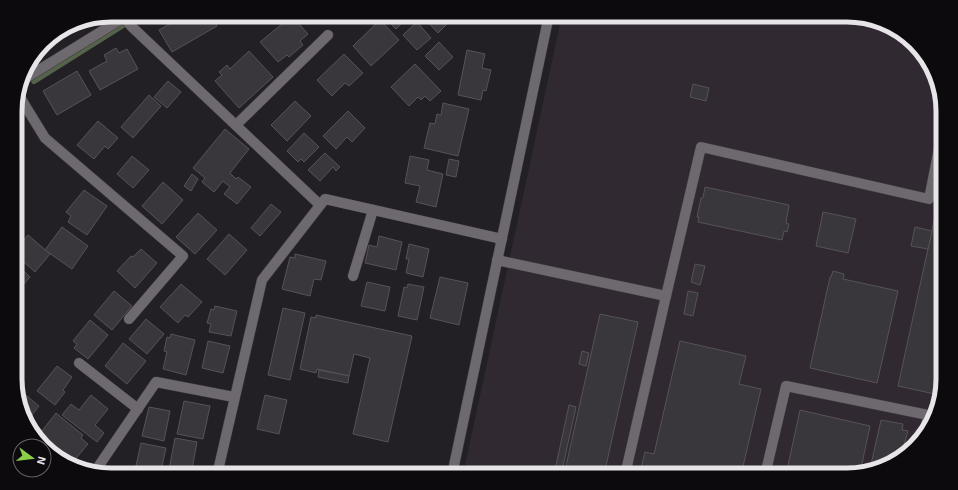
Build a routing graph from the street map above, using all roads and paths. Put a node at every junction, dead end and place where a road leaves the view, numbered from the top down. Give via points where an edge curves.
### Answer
1 (107, 22) edge
2 (129, 22) edge
3 (548, 22) edge
4 (328, 35) dead end
5 (29, 76) edge
6 (23, 102) edge
7 (236, 125) junction
8 (936, 164) edge
9 (320, 206) junction
10 (373, 210) junction
11 (502, 239) junction
12 (497, 260) junction
13 (353, 276) dead end
14 (666, 296) junction
15 (129, 319) dead end
16 (79, 363) dead end
17 (234, 397) junction
18 (138, 409) junction
19 (928, 417) edge
20 (98, 467) dead end
21 (222, 468) edge
22 (453, 468) edge
23 (627, 468) edge
24 (767, 468) edge

1 - 5 street
2 - 7 street
3 - 11 street
4 - 7 street
6 - 15 street via 45,138 183,256
7 - 9 street
8 - 14 street via 929,199 701,147
9 - 10 street via 325,200
9 - 17 street via 262,280
10 - 11 street
10 - 13 street
11 - 12 street
12 - 14 street
12 - 22 street
14 - 23 street
16 - 18 street
17 - 18 street via 156,382
17 - 21 street
18 - 20 street
19 - 24 street via 928,414 786,386

